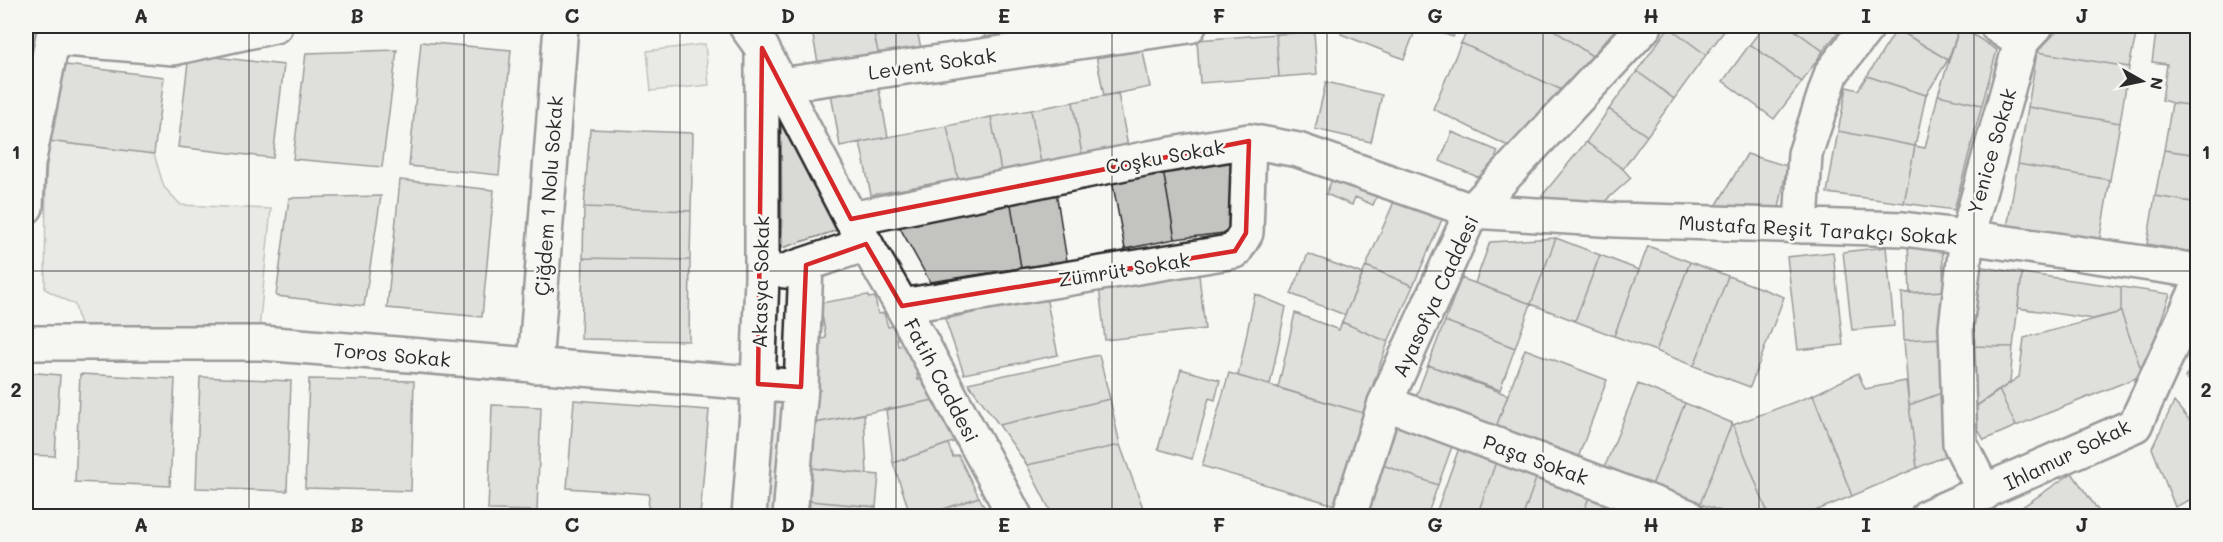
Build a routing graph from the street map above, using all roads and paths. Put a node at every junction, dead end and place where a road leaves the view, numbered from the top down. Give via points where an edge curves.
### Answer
1 (275, 26) edge
2 (561, 26) edge
3 (1189, 26) edge
4 (1645, 26) edge
5 (1868, 26) edge
6 (2018, 31) edge
7 (54, 32) edge
8 (754, 37) edge
9 (781, 85) junction
10 (1249, 141) junction
11 (26, 207) edge
12 (1472, 211) junction
13 (1801, 226) junction
14 (858, 232) junction
15 (1967, 237) junction
16 (806, 266) junction
17 (2198, 272) edge
18 (762, 278) junction
19 (2198, 286) edge
20 (902, 306) junction
21 (26, 343) edge
22 (535, 366) junction
23 (758, 384) junction
24 (801, 387) junction
25 (1385, 403) junction
26 (1985, 493) junction
27 (749, 516) edge
28 (790, 516) edge
29 (1015, 516) edge
30 (1349, 516) edge
31 (1687, 516) edge
32 (1928, 516) edge

1 - 7 street via 174,48
2 - 22 street, Çiğdem 1 Nolu Sokak
3 - 9 street, Levent Sokak
4 - 12 street, Ayasofya Caddesi
5 - 13 street via 1832,72 1805,154
6 - 15 street, Yenice Sokak
7 - 11 street via 28,164
8 - 9 street, Fatih Caddesi
8 - 18 street, Akasya Sokak
9 - 14 street, Fatih Caddesi
10 - 12 street, Coşku Sokak via 1298,150
10 - 14 street, Coşku Sokak via 1149,158
10 - 20 street, Zümrüt Sokak via 1246,233 1235,251
12 - 13 street, Mustafa Reşit Tarakçı Sokak
12 - 25 street, Ayasofya Caddesi
13 - 15 street, Mustafa Reşit Tarakçı Sokak via 1903,229
14 - 16 street
14 - 20 street, Fatih Caddesi
15 - 17 street, Mustafa Reşit Tarakçı Sokak
15 - 26 street, Yenice Sokak via 1956,327 1960,444
16 - 18 street
16 - 24 street
18 - 23 street, Akasya Sokak
19 - 26 street, Ihlamur Sokak via 2135,425
20 - 29 street, Fatih Caddesi
21 - 22 street, Toros Sokak via 262,343
22 - 23 street, Toros Sokak
23 - 24 street, Toros Sokak
23 - 27 street, Akasya Sokak
24 - 28 street
25 - 30 street, Ayasofya Caddesi
25 - 31 street, Paşa Sokak
26 - 32 street, Ihlamur Sokak

